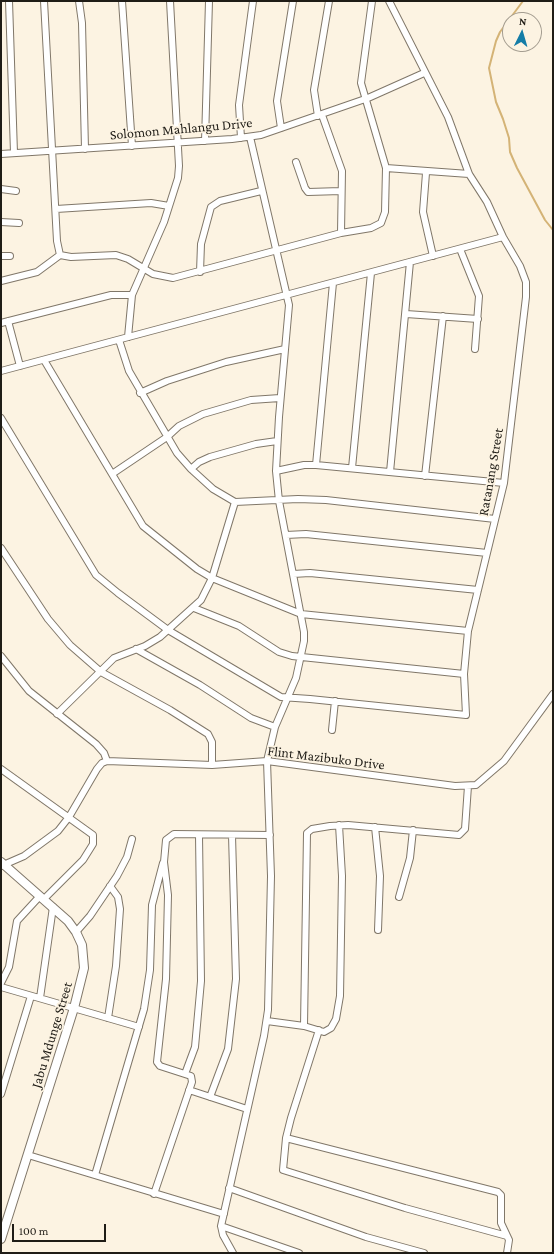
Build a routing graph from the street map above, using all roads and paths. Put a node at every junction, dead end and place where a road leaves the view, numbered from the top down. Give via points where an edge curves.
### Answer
1 (9, 1) edge
2 (44, 1) edge
3 (79, 1) edge
4 (122, 1) edge
5 (170, 1) edge
6 (209, 1) edge
7 (253, 1) edge
8 (293, 1) edge
9 (329, 1) edge
10 (372, 1) edge
11 (389, 1) edge
12 (424, 73) junction
13 (365, 99) junction
14 (320, 115) junction
15 (281, 128) junction
16 (250, 137) junction
17 (241, 138) junction
18 (205, 141) junction
19 (178, 144) junction
20 (132, 146) junction
21 (85, 149) junction
22 (52, 151) junction
23 (14, 153) junction
24 (1, 154) edge
25 (296, 162) dead end
26 (386, 168) junction
27 (426, 173) junction
28 (469, 174) junction
29 (1, 189) edge
30 (341, 190) junction
31 (16, 191) dead end
32 (261, 191) junction
33 (169, 206) junction
34 (56, 209) junction
35 (1, 222) edge
36 (19, 223) dead end
37 (341, 233) junction
38 (503, 237) junction
39 (460, 248) junction
40 (276, 251) junction
41 (60, 255) junction
42 (1, 256) edge
43 (10, 256) dead end
44 (432, 256) junction
45 (410, 262) junction
46 (144, 268) junction
47 (200, 272) junction
48 (371, 274) junction
49 (1, 281) edge
50 (333, 283) junction
51 (132, 295) junction
52 (287, 296) junction
53 (406, 314) junction
54 (443, 316) junction
55 (478, 319) junction
56 (8, 321) junction
57 (1, 323) edge
58 (128, 337) junction
59 (119, 340) junction
60 (285, 349) junction
61 (475, 349) dead end
62 (44, 360) junction
63 (20, 366) junction
64 (1, 371) edge
65 (140, 392) junction
66 (280, 398) junction
67 (1, 418) edge
68 (166, 437) junction
69 (277, 441) junction
70 (316, 465) junction
71 (352, 468) junction
72 (191, 469) junction
73 (276, 471) junction
74 (390, 472) junction
75 (112, 474) junction
76 (425, 476) junction
77 (504, 483) junction
78 (279, 501) junction
79 (235, 502) junction
80 (495, 520) junction
81 (286, 535) junction
82 (1, 548) edge
83 (487, 553) junction
84 (293, 574) junction
85 (212, 578) junction
86 (478, 590) junction
87 (194, 608) junction
88 (301, 614) junction
89 (168, 630) junction
90 (468, 631) junction
91 (136, 649) junction
92 (1, 656) edge
93 (302, 658) junction
94 (101, 672) junction
95 (464, 674) junction
96 (553, 694) edge
97 (289, 698) junction
98 (335, 701) junction
99 (57, 714) junction
100 (275, 727) junction
101 (332, 730) dead end
102 (107, 761) junction
103 (267, 761) junction
104 (212, 765) junction
105 (1, 769) edge
106 (468, 786) junction
107 (69, 818) junction
108 (339, 825) junction
109 (375, 826) junction
110 (412, 830) junction
111 (199, 835) junction
112 (232, 835) junction
113 (270, 835) junction
114 (132, 839) dead end
115 (164, 862) junction
116 (2, 864) edge
117 (110, 886) junction
118 (399, 897) dead end
119 (42, 898) junction
120 (53, 908) junction
121 (378, 930) dead end
122 (76, 932) junction
123 (1, 983) edge
124 (1, 987) edge
125 (31, 996) junction
126 (40, 998) junction
127 (74, 1008) junction
128 (108, 1018) junction
129 (266, 1021) junction
130 (304, 1026) junction
131 (140, 1027) junction
132 (319, 1030) junction
133 (185, 1074) junction
134 (189, 1090) junction
135 (1, 1094) edge
136 (210, 1097) junction
137 (248, 1109) junction
138 (286, 1138) junction
139 (28, 1155) junction
140 (95, 1175) junction
141 (229, 1188) junction
142 (154, 1194) junction
143 (224, 1214) junction
144 (222, 1226) junction
145 (507, 1236) junction
146 (1, 1239) edge
147 (233, 1253) edge
148 (299, 1253) edge
149 (424, 1253) edge
150 (507, 1253) edge

1 - 23 street
2 - 22 street
3 - 21 street via 82,23
4 - 20 street
5 - 19 street
6 - 18 street
7 - 17 street via 239,105
8 - 15 street via 277,101
9 - 14 street via 314,90
10 - 13 street via 361,74
11 - 12 street, Ratanang Street
12 - 13 street, Solomon Mahlangu Drive
12 - 28 street, Ratanang Street via 448,117
13 - 14 street, Solomon Mahlangu Drive
13 - 26 street
14 - 15 street, Solomon Mahlangu Drive
14 - 30 street via 342,171
15 - 16 street, Solomon Mahlangu Drive
16 - 17 street, Solomon Mahlangu Drive
16 - 32 street
17 - 18 street, Solomon Mahlangu Drive
18 - 19 street, Solomon Mahlangu Drive
19 - 20 street, Solomon Mahlangu Drive
19 - 33 street via 178,178
20 - 21 street, Solomon Mahlangu Drive
21 - 22 street, Solomon Mahlangu Drive
22 - 23 street, Solomon Mahlangu Drive
22 - 34 street
23 - 24 street, Solomon Mahlangu Drive
25 - 30 street via 308,192
26 - 27 street
26 - 37 street via 385,212 381,223 371,228
27 - 28 street
27 - 44 street via 423,212
28 - 38 street, Ratanang Street via 487,202
29 - 31 street
30 - 37 street
32 - 40 street
32 - 47 street via 220,201 211,207 201,244
33 - 34 street via 151,203
33 - 46 street
34 - 41 street
35 - 36 street
37 - 40 street
38 - 39 street
38 - 77 street, Ratanang Street via 520,266 527,290
39 - 44 street
39 - 55 street via 478,288
40 - 47 street
40 - 52 street
41 - 46 street via 116,255
41 - 49 street via 37,272
42 - 43 street
44 - 45 street
45 - 48 street
45 - 53 street
46 - 47 street via 165,277 180,277
46 - 51 street
48 - 50 street
48 - 71 street
50 - 52 street
50 - 70 street
51 - 56 street via 111,295
51 - 58 street
52 - 58 street
52 - 60 street via 289,312
53 - 54 street
53 - 74 street
54 - 55 street
54 - 76 street
55 - 61 street
56 - 57 street
56 - 63 street
58 - 59 street
59 - 62 street
59 - 65 street via 129,371
60 - 65 street via 226,362
60 - 66 street
62 - 63 street
62 - 75 street
63 - 64 street
65 - 68 street
66 - 68 street via 251,400 203,414 179,426
66 - 69 street
67 - 89 street via 96,575
68 - 72 street
68 - 75 street
69 - 72 street via 256,444 210,458 199,462
69 - 73 street
70 - 71 street
70 - 73 street
71 - 74 street
72 - 79 street via 213,489
73 - 78 street
74 - 76 street
75 - 85 street via 143,526
76 - 77 street
77 - 80 street, Ratanang Street
78 - 79 street
78 - 80 street via 326,500
78 - 81 street
79 - 85 street
80 - 83 street, Ratanang Street
81 - 83 street via 306,534
81 - 84 street
82 - 94 street via 58,632
83 - 86 street, Ratanang Street
84 - 86 street via 310,573
84 - 88 street
85 - 87 street via 207,591
85 - 88 street
86 - 90 street, Ratanang Street
87 - 89 street
87 - 93 street via 239,626 279,652
88 - 90 street
88 - 93 street via 304,632
89 - 91 street
89 - 97 street via 276,695
90 - 95 street, Ratanang Street
91 - 94 street via 114,658
91 - 100 street via 200,685 251,718
92 - 99 street via 20,682
93 - 95 street
93 - 97 street
94 - 99 street
94 - 104 street via 208,734 212,742
95 - 98 street, Ratanang Street via 466,715
96 - 106 street, Flint Mazibuko Drive via 509,756 483,780 476,785
97 - 98 street
97 - 100 street
98 - 101 street
99 - 102 street via 101,748
100 - 103 street
102 - 104 street, Flint Mazibuko Drive
102 - 107 street via 97,769
103 - 104 street, Flint Mazibuko Drive
103 - 106 street, Flint Mazibuko Drive via 439,785
103 - 113 street
105 - 107 street
106 - 110 street via 466,824 463,833 439,834
107 - 116 street via 46,842 24,856
107 - 119 street via 91,832 93,844 73,871
108 - 109 street
108 - 130 street via 312,829 306,836
108 - 132 street via 342,876 339,1006 332,1028 326,1032
109 - 110 street
109 - 121 street via 380,876
110 - 118 street via 410,858
111 - 112 street
111 - 115 street via 170,835 166,840
111 - 133 street via 202,974 195,1047
112 - 113 street
112 - 136 street via 236,980 228,1049
113 - 129 street via 270,944
114 - 117 street via 123,866
115 - 131 street via 152,905 149,978
115 - 133 street via 168,895 167,961 157,1062 160,1066
116 - 119 street, Jabu Mdunge Street
117 - 122 street
117 - 128 street via 118,897 120,909 116,966
119 - 120 street, Jabu Mdunge Street
119 - 123 street via 17,922 9,967
120 - 122 street, Jabu Mdunge Street
120 - 126 street
122 - 127 street, Jabu Mdunge Street via 83,952 84,968
124 - 125 street
125 - 126 street
125 - 135 street
126 - 127 street
127 - 128 street
127 - 139 street, Jabu Mdunge Street
128 - 131 street
129 - 130 street
129 - 137 street
130 - 132 street
131 - 140 street
132 - 138 street via 293,1108
133 - 134 street via 192,1078
134 - 136 street
134 - 142 street
136 - 137 street
137 - 141 street
138 - 145 street via 498,1192 501,1198 501,1223
138 - 145 street via 283,1166 285,1172
139 - 140 street
139 - 146 street, Jabu Mdunge Street
140 - 142 street
141 - 143 street
141 - 149 street via 366,1237
142 - 143 street
143 - 144 street
144 - 147 street via 223,1235
144 - 148 street
145 - 150 street

